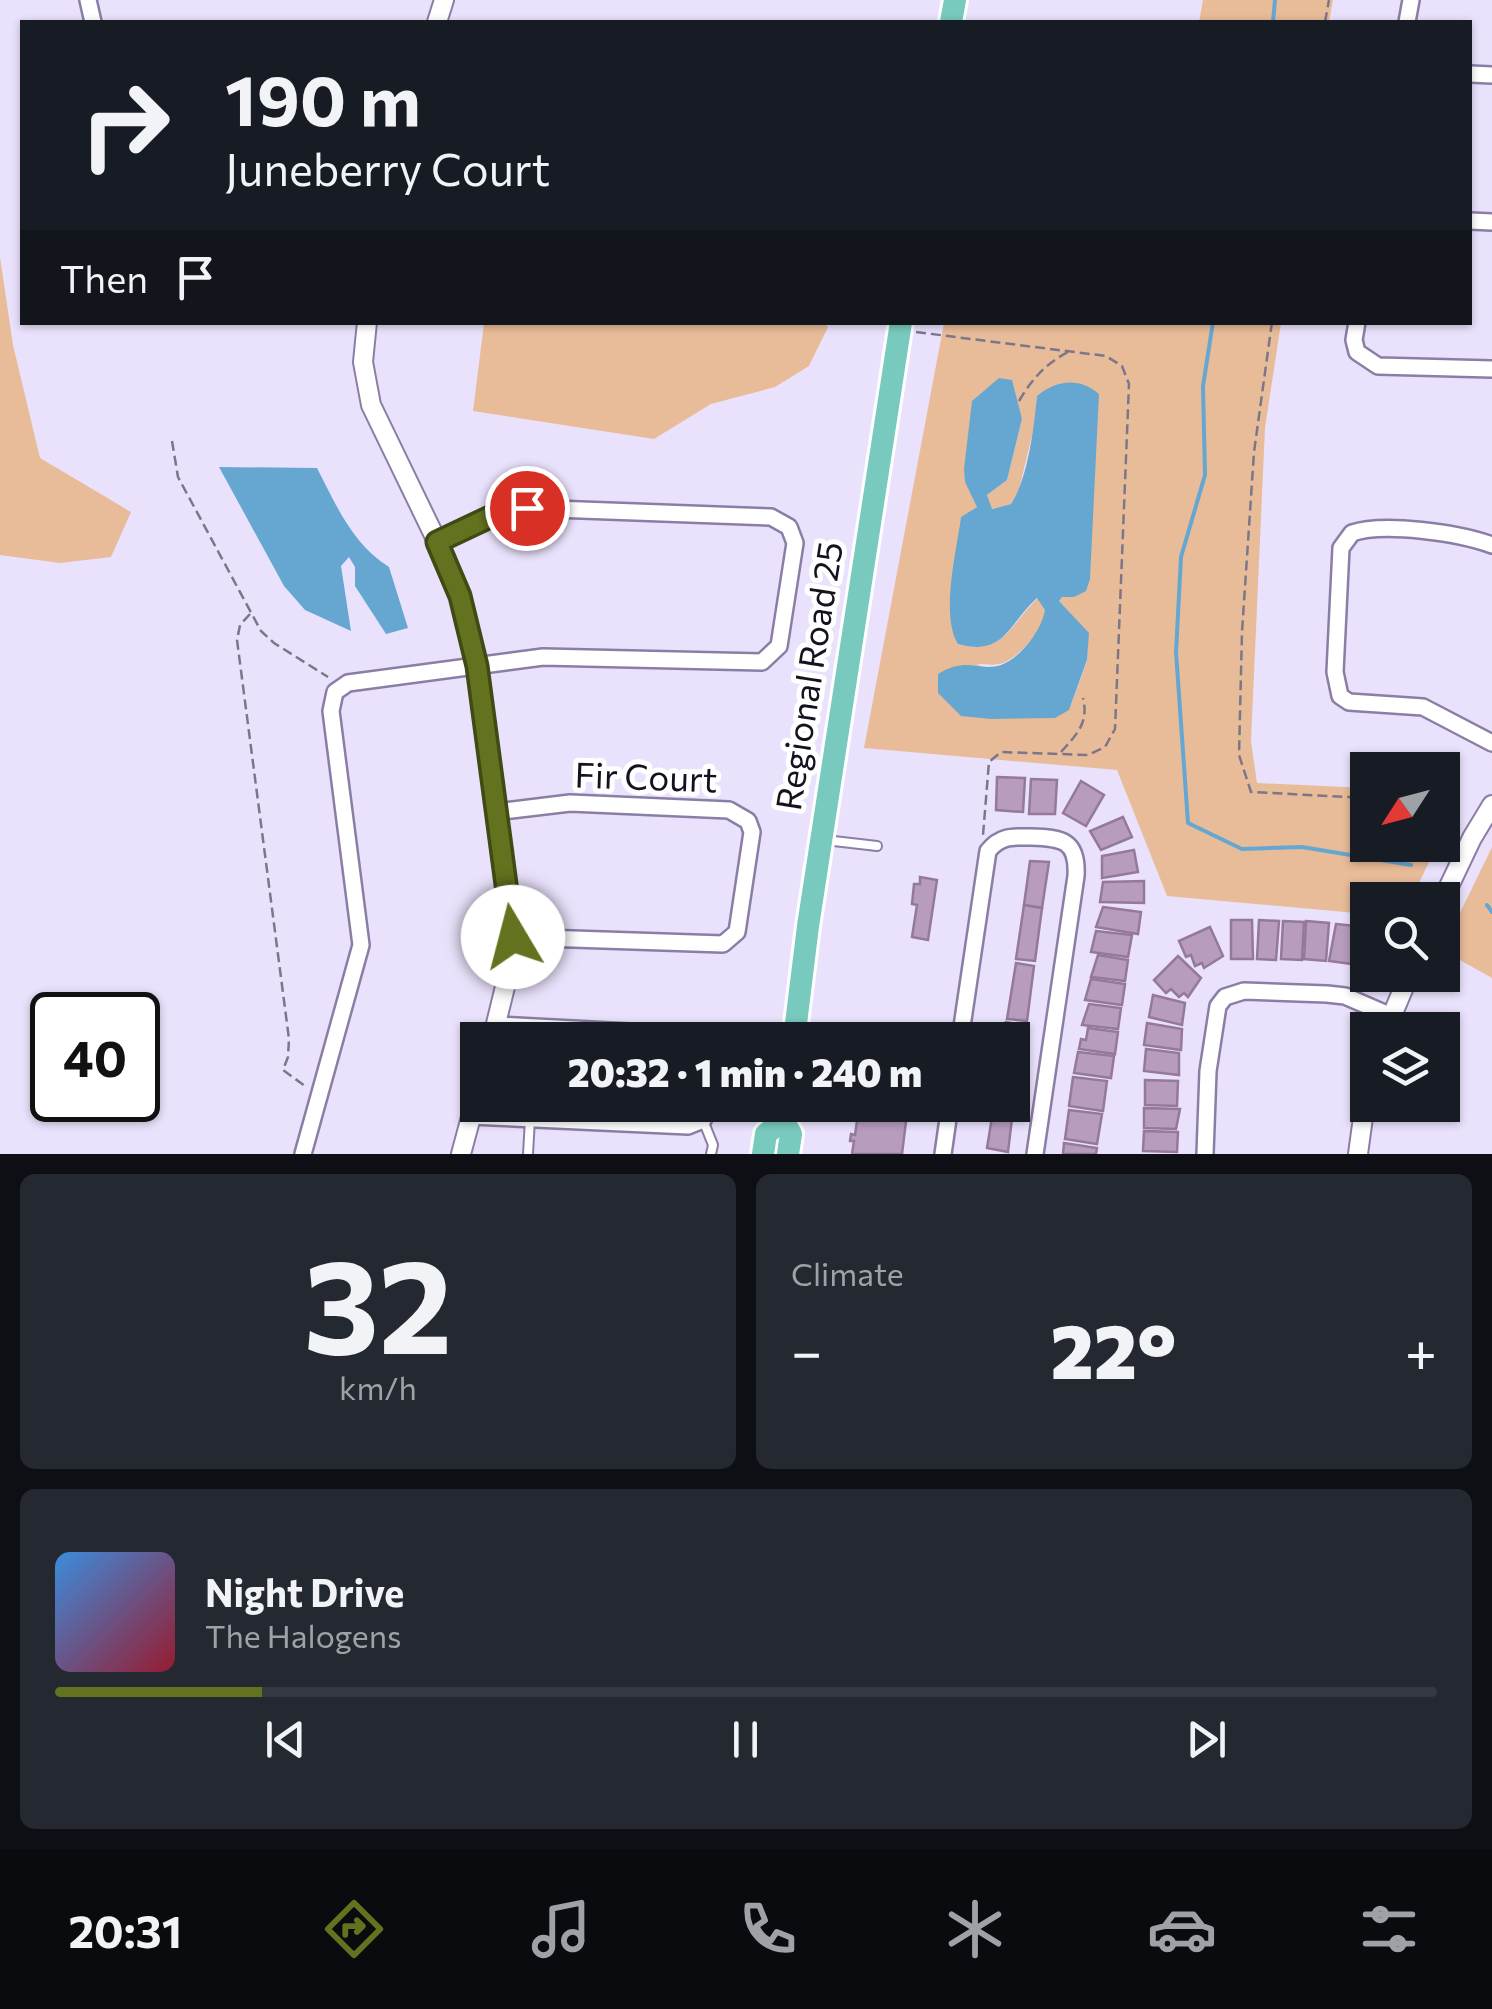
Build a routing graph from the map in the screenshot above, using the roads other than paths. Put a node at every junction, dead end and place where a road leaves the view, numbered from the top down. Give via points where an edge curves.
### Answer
1 (366, 325) edge
2 (1356, 325) edge
3 (900, 326) edge
4 (1492, 370) edge
5 (437, 542) junction
6 (1492, 545) edge
7 (477, 666) junction
8 (1492, 743) edge
9 (1492, 806) edge
10 (496, 812) junction
11 (821, 839) junction
12 (877, 846) dead end
13 (1451, 882) edge
14 (513, 937) junction
15 (1371, 1012) edge
16 (497, 1022) edge
17 (796, 1022) edge
18 (963, 1022) edge
19 (468, 1122) edge
20 (530, 1122) edge
21 (598, 1122) edge
22 (693, 1122) edge
23 (709, 1122) edge
24 (776, 1122) edge
25 (787, 1122) edge
26 (948, 1122) edge
27 (1362, 1122) edge
28 (303, 1154) edge
29 (460, 1154) edge
30 (528, 1154) edge
31 (711, 1154) edge
32 (763, 1154) edge
33 (788, 1154) edge
34 (943, 1154) edge
35 (1035, 1154) edge
36 (1206, 1154) edge
37 (1358, 1154) edge

1 - 5 street via 363,362 372,405
2 - 4 street via 1357,352 1378,366
3 - 11 main road, Regional Road 25
5 - 7 street via 460,596
5 - 7 street via 506,511 553,507 771,517 794,535 779,646 762,662 568,656
6 - 8 street via 1439,532 1352,534 1341,548 1335,672 1340,696 1349,702 1423,708
7 - 10 street
7 - 28 street via 348,682 332,699 361,944
9 - 13 street
10 - 14 street
10 - 14 street, Fir Court via 570,803 729,810 748,821 752,832 736,932 724,944
11 - 12 lane
11 - 17 main road, Regional Road 25
14 - 16 street via 512,970
15 - 36 street via 1345,996 1244,991 1225,997 1208,1071
18 - 35 street via 988,850 1006,837 1068,844 1076,876
19 - 29 street
20 - 30 lane
21 - 22 street
23 - 31 lane
24 - 32 main road
25 - 33 main road
26 - 34 street
27 - 37 street

